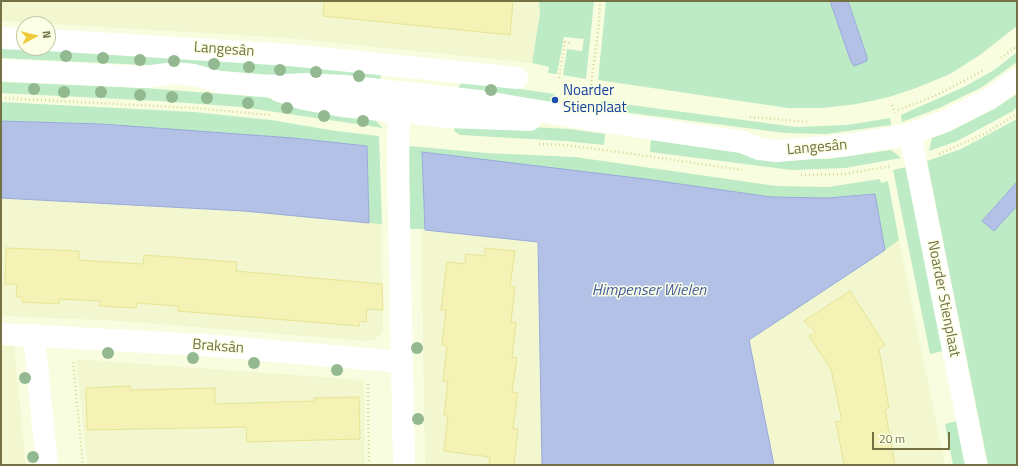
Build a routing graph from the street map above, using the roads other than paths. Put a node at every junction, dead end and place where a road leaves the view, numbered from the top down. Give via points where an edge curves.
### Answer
1 (1, 38) edge
2 (16, 39) edge
3 (56, 40) edge
4 (399, 65) junction
5 (1, 70) edge
6 (517, 78) dead end
7 (1017, 80) edge
8 (398, 102) junction
9 (910, 134) junction
10 (1, 334) edge
11 (34, 335) junction
12 (402, 362) junction
13 (47, 465) edge
14 (404, 465) edge
15 (976, 465) edge

1 - 2 street
3 - 4 street, Langesân via 275,54
4 - 6 street, Langesân
4 - 8 street
5 - 8 street, Langesân via 144,77 176,74 264,86 307,84
7 - 9 street, Langesân via 982,103
8 - 9 street, Langesân via 480,101 742,142 759,149 777,151 849,146
8 - 12 street
9 - 15 street, Noarder Stienplaat
10 - 11 street, Braksân
11 - 12 street, Braksân via 203,345
11 - 13 street
12 - 14 street

